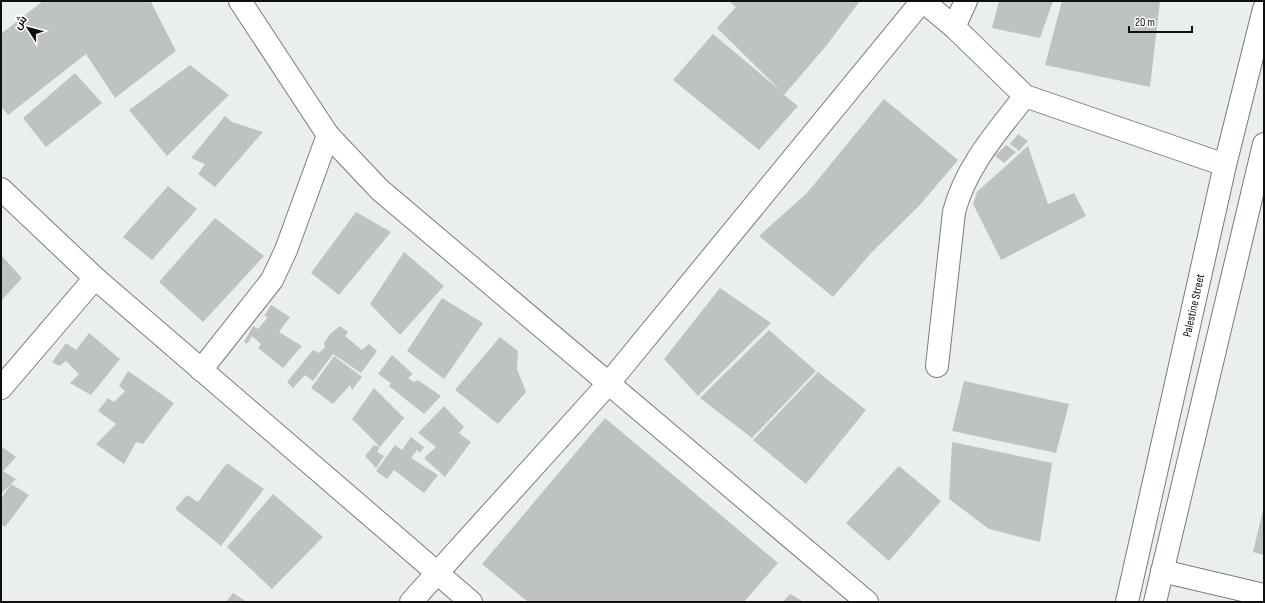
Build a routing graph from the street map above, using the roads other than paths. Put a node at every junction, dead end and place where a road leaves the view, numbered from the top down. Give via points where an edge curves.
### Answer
1 (240, 1) edge
2 (923, 1) edge
3 (966, 1) edge
4 (1264, 9) edge
5 (954, 27) junction
6 (1025, 96) junction
7 (328, 135) junction
8 (1264, 144) edge
9 (1225, 165) junction
10 (1, 189) edge
11 (95, 278) junction
12 (937, 366) dead end
13 (201, 370) junction
14 (608, 384) junction
15 (1, 388) edge
16 (1162, 570) junction
17 (439, 573) junction
18 (1264, 594) edge
19 (411, 602) edge
20 (471, 602) edge
21 (867, 602) edge
22 (1127, 602) edge
23 (1155, 602) edge

1 - 7 street
2 - 5 street
2 - 14 street
3 - 5 street
4 - 9 street, Palestine Street
5 - 6 street
6 - 9 street
6 - 12 street via 979,155 959,192 954,212
7 - 13 street via 272,280
7 - 14 street via 400,209
8 - 16 street
9 - 22 street, Palestine Street
10 - 11 street
11 - 13 street
11 - 15 street
13 - 17 street
14 - 17 street
14 - 21 street
16 - 18 street
16 - 23 street
17 - 19 street
17 - 20 street

